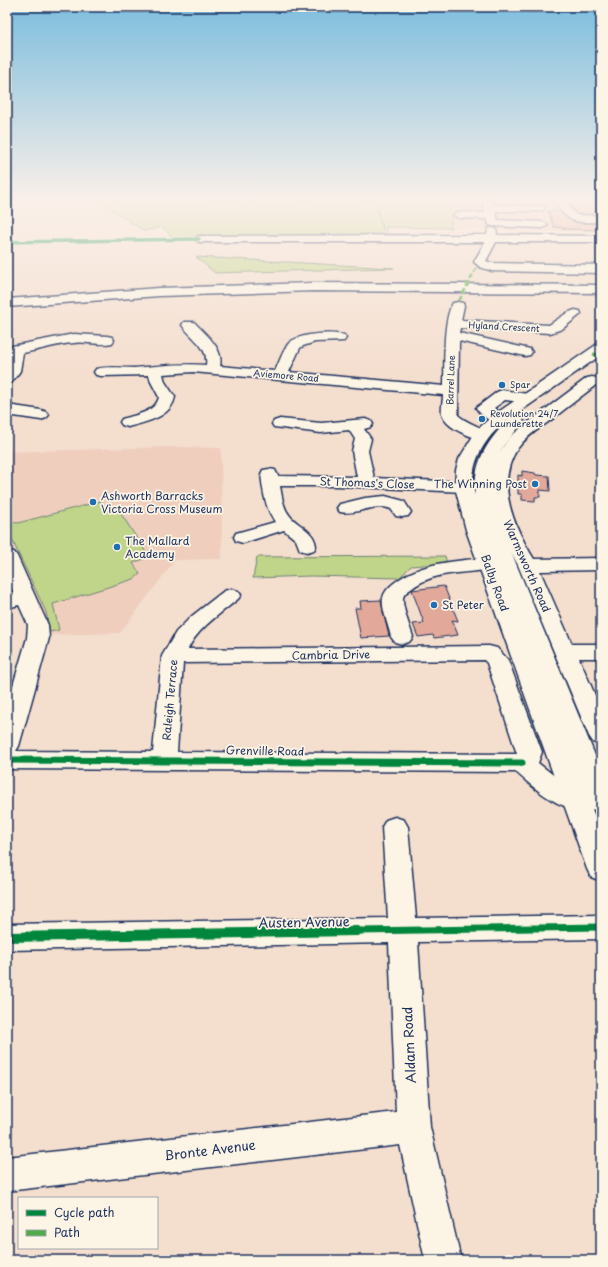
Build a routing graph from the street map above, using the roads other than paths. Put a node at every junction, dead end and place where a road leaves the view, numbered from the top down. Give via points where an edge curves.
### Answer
1 (481, 259) edge
2 (601, 269) edge
3 (460, 273) dead end
4 (601, 274) edge
5 (225, 278) dead end
6 (601, 283) edge
7 (601, 289) edge
8 (52, 296) junction
9 (7, 297) edge
10 (601, 299) edge
11 (7, 303) edge
12 (458, 306) dead end
13 (579, 314) dead end
14 (213, 330) dead end
15 (453, 330) junction
16 (339, 338) dead end
17 (107, 340) dead end
18 (601, 348) edge
19 (12, 351) edge
20 (525, 352) dead end
21 (601, 362) edge
22 (212, 369) junction
23 (155, 370) junction
24 (101, 372) dead end
25 (280, 375) junction
26 (7, 379) edge
27 (592, 381) dead end
28 (451, 390) junction
29 (7, 410) edge
30 (45, 417) dead end
31 (128, 422) dead end
32 (280, 424) dead end
33 (482, 435) junction
34 (374, 482) junction
35 (464, 487) junction
36 (386, 501) junction
37 (346, 508) dead end
38 (402, 512) dead end
39 (286, 524) junction
40 (243, 537) dead end
41 (307, 546) dead end
42 (7, 556) edge
43 (488, 564) junction
44 (601, 564) edge
45 (528, 565) junction
46 (16, 600) edge
47 (225, 607) dead end
48 (402, 637) dead end
49 (564, 651) junction
50 (601, 651) edge
51 (172, 656) junction
52 (601, 736) edge
53 (7, 746) edge
54 (7, 760) edge
55 (164, 760) junction
56 (522, 763) junction
57 (574, 798) junction
58 (601, 802) edge
59 (395, 827) dead end
60 (601, 869) edge
61 (601, 927) edge
62 (403, 931) junction
63 (7, 937) edge
64 (413, 1127) junction
65 (7, 1174) edge
66 (442, 1260) edge

1 - 2 street via 480,262 492,267
3 - 4 main road
5 - 8 main road via 129,285
6 - 8 main road via 314,281 149,287
7 - 8 main road via 314,287
8 - 9 main road
8 - 10 main road via 248,292
8 - 11 main road
12 - 15 street, Barrel Lane
13 - 15 street, Hyland Crescent via 570,316 550,329
14 - 22 street via 193,329 212,350
15 - 20 street
15 - 28 street, Barrel Lane
16 - 25 street via 312,339 296,344
17 - 19 street via 91,336
18 - 33 main road, Balby Road via 499,419
19 - 26 street via 13,371
21 - 58 main road, Balby Road via 519,419 502,434 486,463 483,479 487,510 499,546
22 - 23 street, Aviemore Road
22 - 25 street, Aviemore Road
23 - 24 street, Aviemore Road via 122,369
23 - 31 street via 158,382 167,397 164,405 154,419
25 - 28 street, Aviemore Road via 413,389
27 - 45 street, Warmsworth Road via 526,431 511,446 500,470 497,488 502,511 517,548
28 - 33 street, Barrel Lane via 450,415 454,421
29 - 30 street
32 - 34 street via 321,428 360,425 363,438 360,451
33 - 35 main road, Balby Road via 468,459
34 - 35 street, St Thomas's Close
34 - 36 street
34 - 39 street, St Thomas's Close via 270,478 277,510
35 - 43 main road, Balby Road
36 - 37 street
36 - 38 street via 398,504
39 - 40 street
39 - 41 street, St Thomas's Close via 302,535
42 - 46 street
43 - 48 street via 435,570 419,574 406,582 393,598
43 - 57 main road, Balby Road
44 - 45 street
45 - 49 street, Warmsworth Road
46 - 53 street via 38,625 38,638
47 - 51 street, Raleigh Terrace via 199,621 183,637
49 - 50 street
49 - 52 street, Warmsworth Road
51 - 55 street, Raleigh Terrace
51 - 56 street, Cambria Drive via 489,653 497,660 530,752 528,759
54 - 55 street, Grenville Road
55 - 56 street, Grenville Road
56 - 57 street via 548,786
57 - 60 main road, Balby Road
59 - 62 street, Aldam Road
61 - 62 street, Austen Avenue
62 - 63 street, Austen Avenue
62 - 64 street, Aldam Road
64 - 65 street, Bronte Avenue
64 - 66 street, Aldam Road

